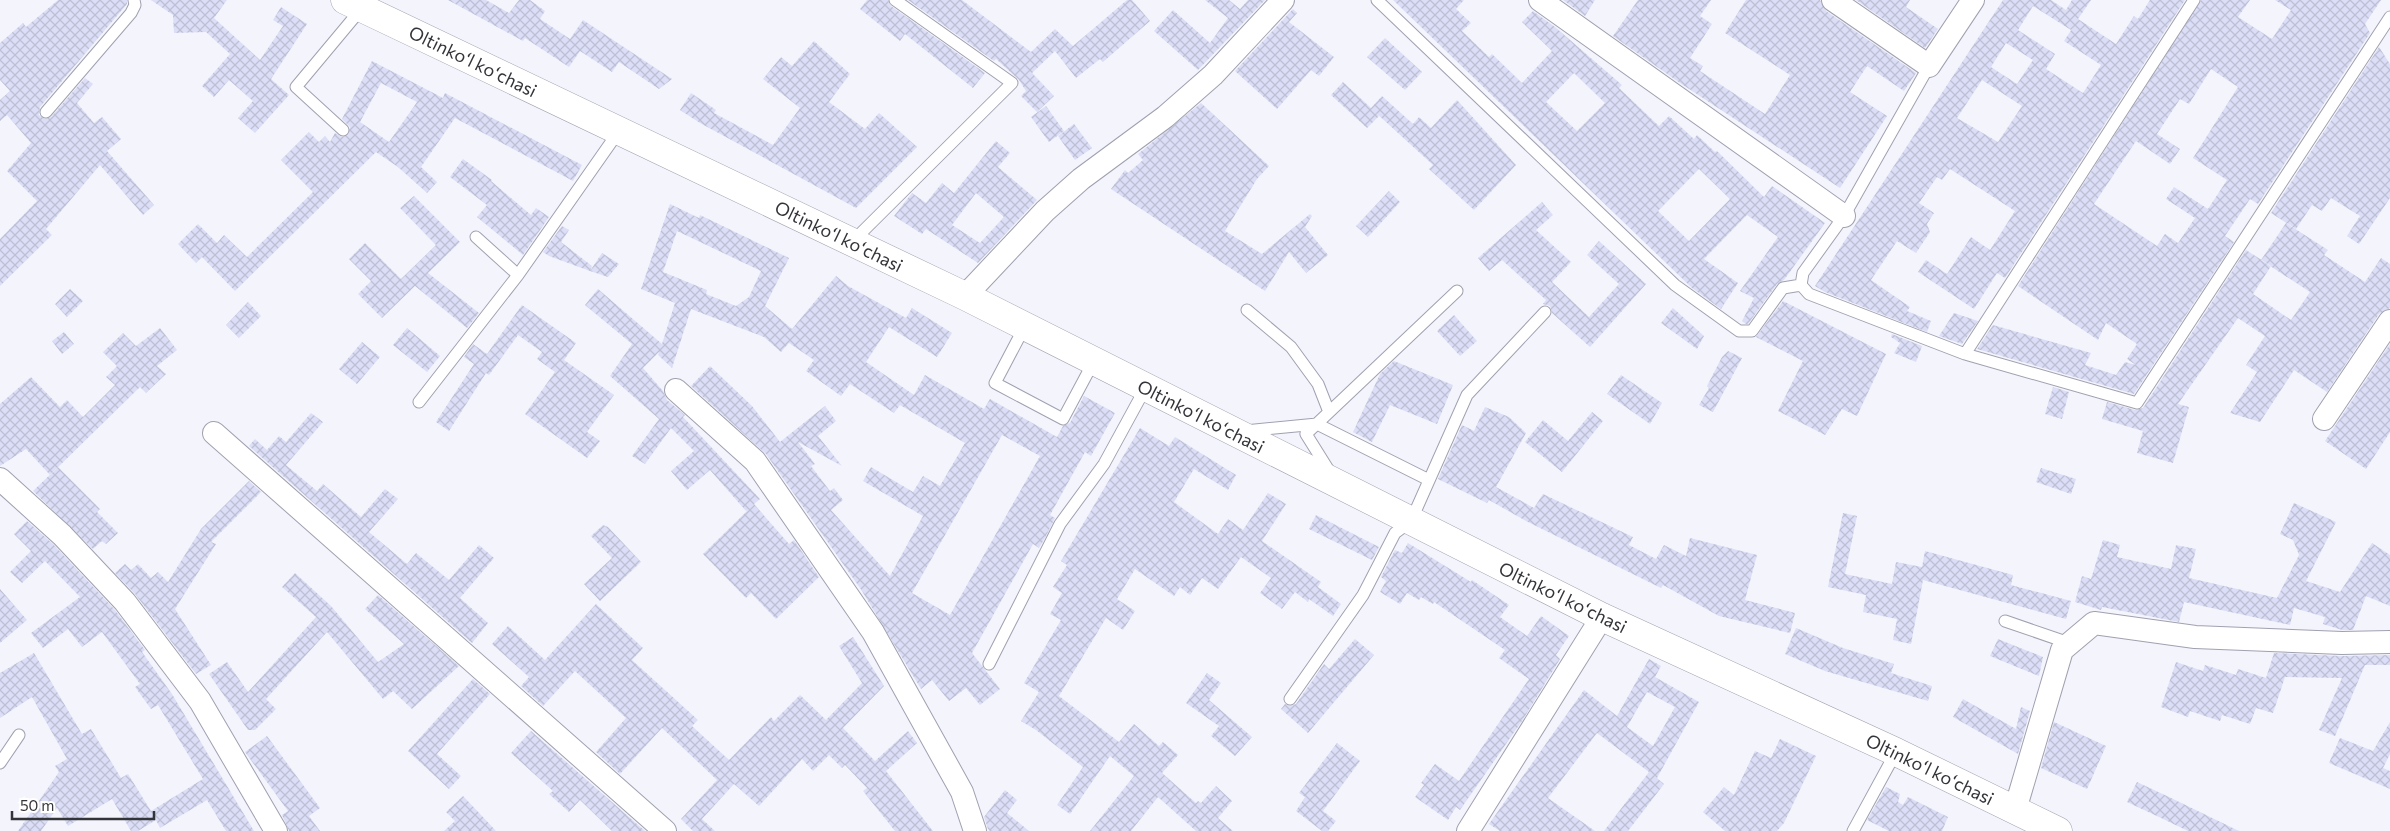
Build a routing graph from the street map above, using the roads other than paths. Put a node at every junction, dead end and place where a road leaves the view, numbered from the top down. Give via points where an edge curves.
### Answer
1 (134, 0) edge
2 (895, 0) edge
3 (1283, 0) edge
4 (1377, 0) edge
5 (1540, 0) edge
6 (1832, 0) edge
7 (1973, 0) edge
8 (2194, 0) edge
9 (354, 4) edge
10 (2390, 17) edge
11 (1929, 66) junction
12 (46, 112) dead end
13 (343, 130) dead end
14 (619, 131) junction
15 (1844, 216) junction
16 (476, 237) dead end
17 (852, 242) junction
18 (518, 275) junction
19 (1801, 284) junction
20 (1457, 291) dead end
21 (965, 296) junction
22 (1247, 310) dead end
23 (1545, 312) dead end
24 (2390, 321) edge
25 (1025, 326) junction
26 (1965, 354) junction
27 (1094, 361) junction
28 (1146, 387) junction
29 (676, 390) dead end
30 (419, 402) dead end
31 (1329, 412) junction
32 (2324, 419) dead end
33 (1317, 424) junction
34 (1234, 432) junction
35 (214, 433) dead end
36 (0, 479) edge
37 (1429, 480) junction
38 (1337, 484) junction
39 (1411, 521) junction
40 (1602, 617) junction
41 (2005, 621) dead end
42 (2390, 642) edge
43 (2069, 643) junction
44 (988, 664) dead end
45 (1290, 699) dead end
46 (19, 735) dead end
47 (1896, 752) junction
48 (0, 763) edge
49 (2015, 810) junction
50 (276, 831) edge
51 (665, 831) edge
52 (975, 831) edge
53 (1468, 831) edge
54 (1854, 831) edge
55 (2058, 831) edge

1 - 12 lane via 130,14
2 - 17 lane via 1012,83
3 - 21 street via 1212,75 1165,117 1081,179 1045,211
4 - 19 lane via 1674,285 1738,331 1752,332 1783,288
5 - 15 street
6 - 11 street
7 - 11 street
8 - 26 lane
9 - 13 lane via 296,86
9 - 14 main road, Oltinkoʻl koʻchasi
10 - 26 lane via 2138,403
11 - 15 lane
14 - 17 main road, Oltinkoʻl koʻchasi
14 - 18 lane
15 - 19 lane via 1803,273
16 - 18 lane
17 - 21 main road, Oltinkoʻl koʻchasi
18 - 30 lane
19 - 26 lane via 1809,294
20 - 31 lane
21 - 25 main road, Oltinkoʻl koʻchasi
22 - 31 lane via 1291,347 1318,384
23 - 37 lane via 1467,396
24 - 32 street
25 - 27 main road, Oltinkoʻl koʻchasi
25 - 27 lane via 994,383 1063,419
27 - 28 main road, Oltinkoʻl koʻchasi
28 - 34 main road, Oltinkoʻl koʻchasi
28 - 44 lane via 1104,464 1060,524
29 - 52 street via 755,461 873,632 962,792
31 - 33 lane
33 - 34 lane
33 - 37 lane
33 - 38 lane via 1306,434
34 - 38 main road, Oltinkoʻl koʻchasi
35 - 51 street
36 - 50 street via 62,535 126,602 200,701
37 - 39 lane
38 - 39 main road, Oltinkoʻl koʻchasi
39 - 40 main road, Oltinkoʻl koʻchasi
39 - 45 lane via 1395,533 1363,595
40 - 47 main road, Oltinkoʻl koʻchasi
40 - 53 street
41 - 43 lane
42 - 43 street via 2195,637 2094,623
43 - 49 street via 2062,650
46 - 48 lane
47 - 49 main road, Oltinkoʻl koʻchasi
47 - 54 lane
49 - 55 main road, Oltinkoʻl koʻchasi

